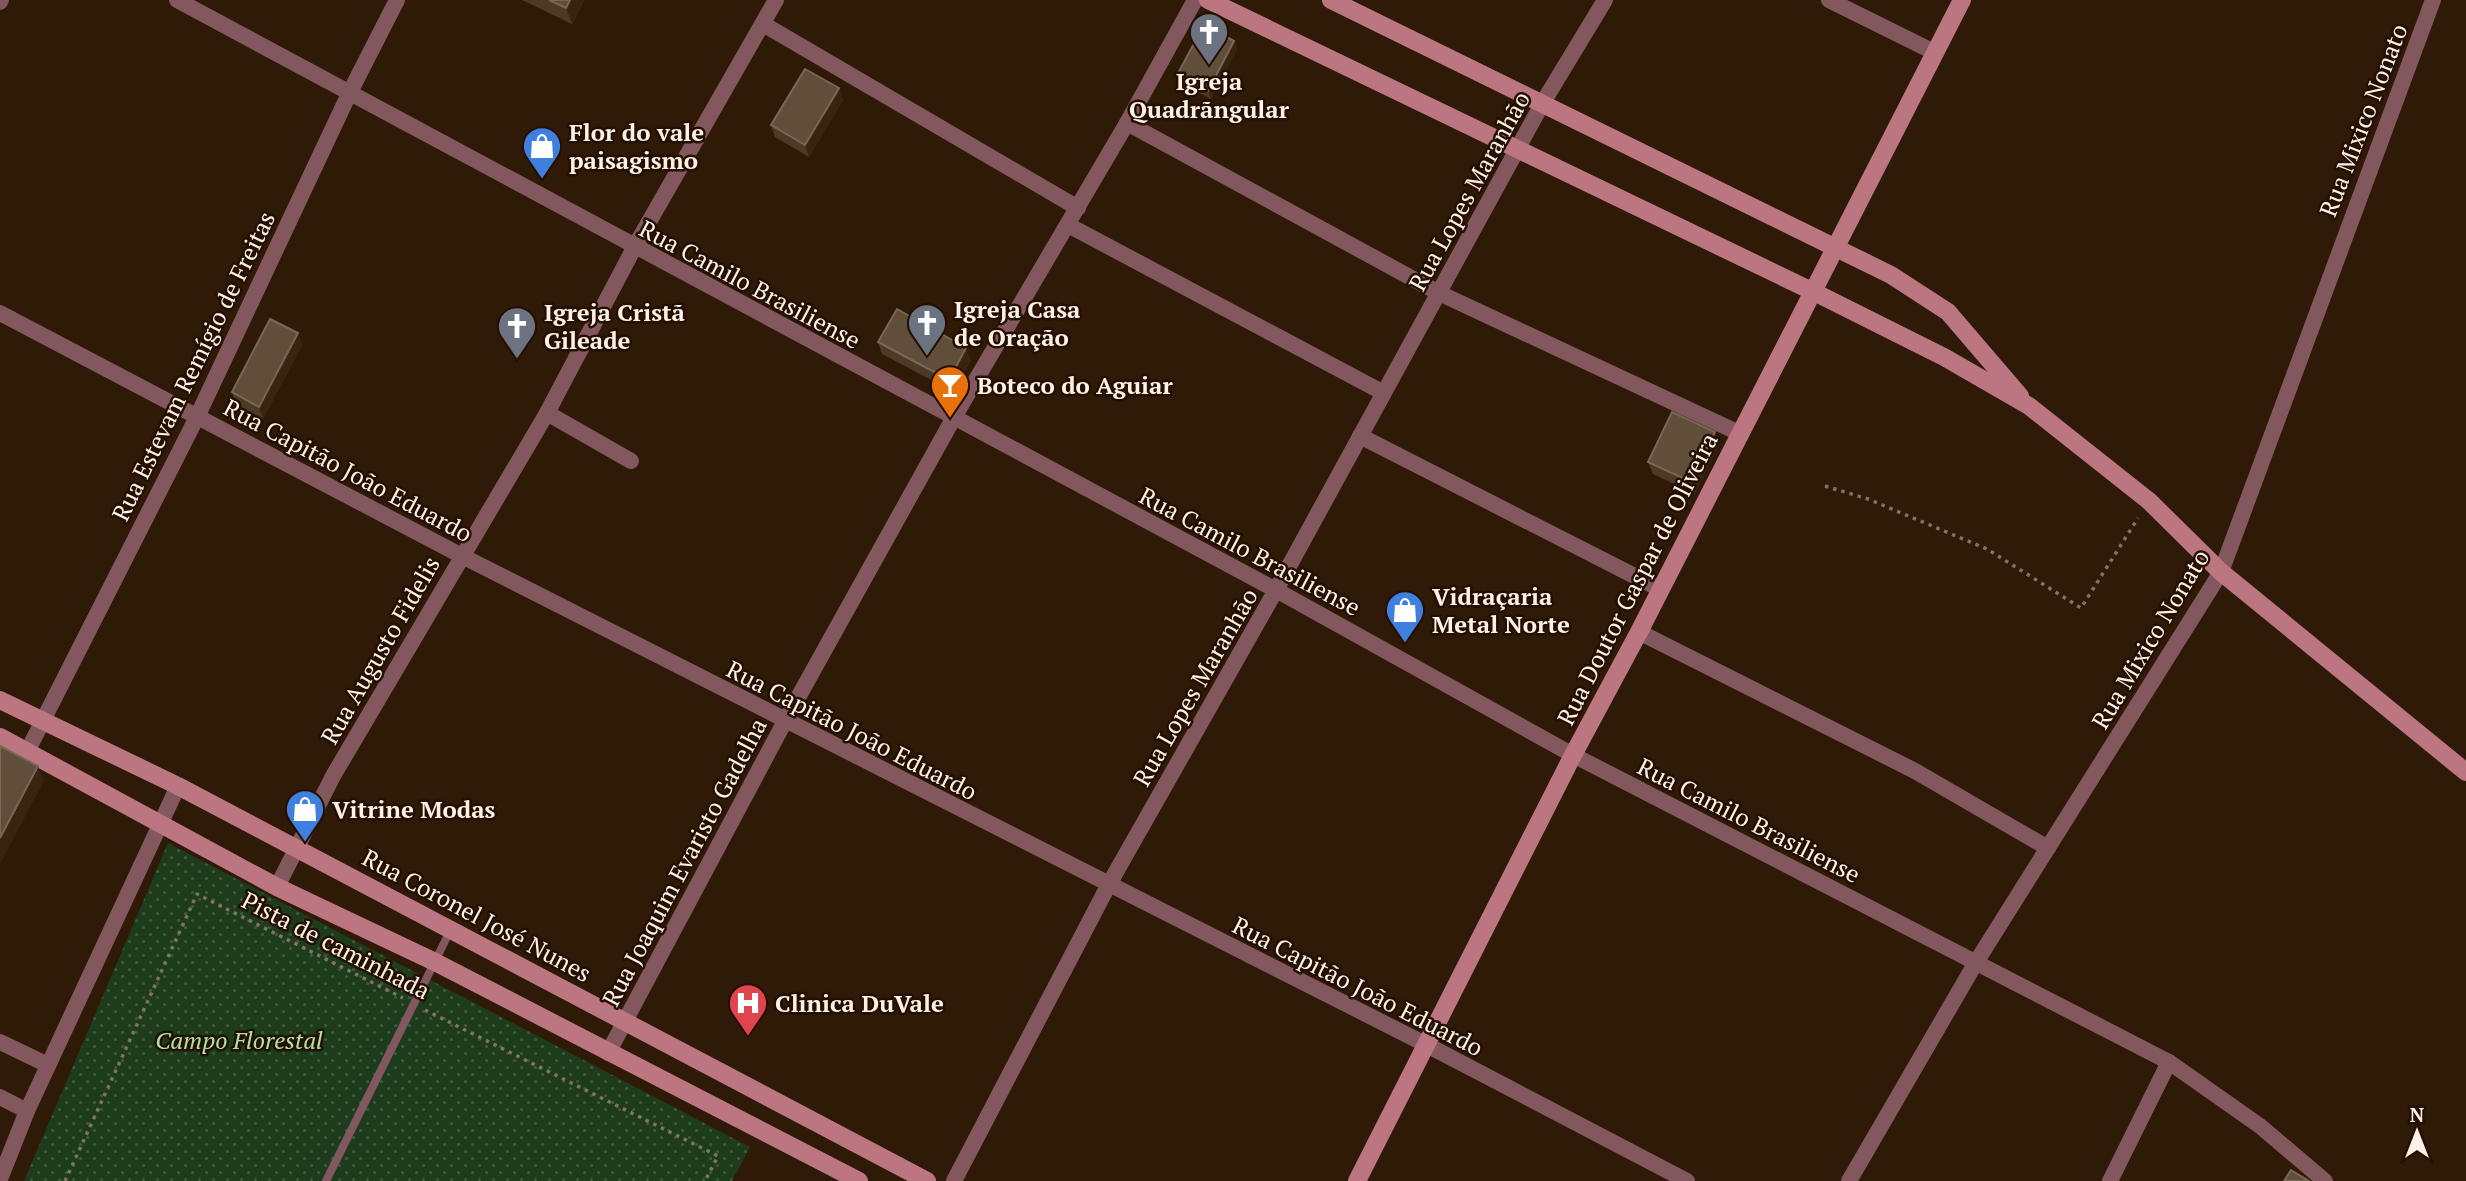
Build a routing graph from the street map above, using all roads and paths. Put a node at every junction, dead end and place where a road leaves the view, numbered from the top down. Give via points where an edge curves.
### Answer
1 (177, 0) edge
2 (397, 0) edge
3 (776, 0) edge
4 (1195, 0) edge
5 (1208, 0) edge
6 (1331, 0) edge
7 (1605, 0) edge
8 (1829, 0) edge
9 (1962, 0) edge
10 (2433, 0) edge
11 (763, 24) junction
12 (1936, 53) junction
13 (349, 94) junction
14 (1542, 104) junction
15 (1127, 123) junction
16 (1517, 150) junction
17 (1077, 208) junction
18 (1068, 225) junction
19 (1835, 246) junction
20 (634, 248) junction
21 (1814, 292) junction
22 (1439, 293) junction
23 (0, 313) edge
24 (1382, 392) junction
25 (2029, 406) junction
26 (547, 413) junction
27 (197, 416) junction
28 (953, 419) junction
29 (1739, 433) junction
30 (1360, 436) junction
31 (631, 461) dead end
32 (1825, 486) dead end
33 (2149, 501) junction
34 (462, 556) junction
35 (2221, 572) junction
36 (1660, 589) junction
37 (1276, 590) junction
38 (1639, 632) junction
39 (0, 699) edge
40 (41, 721) junction
41 (785, 721) junction
42 (0, 737) edge
43 (28, 750) junction
44 (1573, 755) junction
45 (2466, 772) edge
46 (178, 786) junction
47 (160, 822) junction
48 (2049, 848) junction
49 (298, 849) junction
50 (1108, 886) junction
51 (277, 887) junction
52 (451, 929) junction
53 (435, 961) junction
54 (1975, 964) junction
55 (412, 1003) junction
56 (625, 1019) junction
57 (0, 1042) edge
58 (1425, 1044) junction
59 (608, 1053) junction
60 (2169, 1062) junction
61 (48, 1065) junction
62 (0, 1097) edge
63 (27, 1111) junction
64 (0, 1180) edge
65 (65, 1181) edge
66 (326, 1181) edge
67 (705, 1181) edge
68 (859, 1181) edge
69 (926, 1181) edge
70 (954, 1181) edge
71 (1357, 1181) edge
72 (1687, 1181) edge
73 (1849, 1181) edge
74 (2109, 1181) edge
75 (2325, 1181) edge

1 - 13 street, Rua Camilo Brasiliense
2 - 13 street, Rua Estevam Remígio de Freitas
3 - 11 street, Rua Augusto Fidelis
4 - 15 street, Rua Joaquim Evaristo Gadelha
5 - 16 street
6 - 14 street
7 - 14 street, Rua Lopes Maranhão
8 - 12 street
9 - 12 street, Rua Doutor Gaspar de Oliveira
10 - 35 street, Rua Mixico Nonato
11 - 17 street
11 - 20 street, Rua Augusto Fidelis
12 - 19 street, Rua Doutor Gaspar de Oliveira
13 - 20 street, Rua Camilo Brasiliense
13 - 27 street, Rua Estevam Remígio de Freitas
14 - 16 street, Rua Lopes Maranhão
14 - 19 street
15 - 17 street, Rua Joaquim Evaristo Gadelha
15 - 22 street
16 - 21 street
16 - 22 street, Rua Lopes Maranhão
17 - 18 street, Rua Joaquim Evaristo Gadelha
18 - 24 street
18 - 28 street, Rua Joaquim Evaristo Gadelha
19 - 21 street, Rua Doutor Gaspar de Oliveira
19 - 25 street via 1948,312
20 - 26 street, Rua Augusto Fidelis
20 - 28 street, Rua Camilo Brasiliense
21 - 25 street
21 - 29 street, Rua Doutor Gaspar de Oliveira
22 - 24 street, Rua Lopes Maranhão
22 - 29 street
23 - 27 street, Rua Capitão João Eduardo
24 - 30 street, Rua Lopes Maranhão
25 - 33 street
26 - 31 street
26 - 34 street, Rua Augusto Fidelis
27 - 34 street, Rua Capitão João Eduardo
27 - 40 street, Rua Estevam Remígio de Freitas
28 - 37 street, Rua Camilo Brasiliense
28 - 41 street, Rua Joaquim Evaristo Gadelha
29 - 36 street, Rua Doutor Gaspar de Oliveira
30 - 36 street
30 - 37 street, Rua Lopes Maranhão
32 - 33 path via 1987,549 2081,608
33 - 35 street
34 - 41 street, Rua Capitão João Eduardo
34 - 49 street, Rua Augusto Fidelis via 333,776
35 - 45 street
35 - 48 street, Rua Mixico Nonato
36 - 38 street, Rua Doutor Gaspar de Oliveira
37 - 44 street, Rua Camilo Brasiliense
37 - 50 street, Rua Lopes Maranhão
38 - 44 street, Rua Doutor Gaspar de Oliveira
38 - 48 street via 1914,771
39 - 40 street, Rua Coronel José Nunes
40 - 43 street, Rua Estevam Remígio de Freitas
40 - 46 street, Rua Coronel José Nunes
41 - 50 street, Rua Capitão João Eduardo
41 - 56 street, Rua Joaquim Evaristo Gadelha
42 - 43 street
43 - 47 street
44 - 54 street, Rua Camilo Brasiliense
44 - 58 street, Rua Doutor Gaspar de Oliveira
46 - 47 street
46 - 49 street, Rua Coronel José Nunes
47 - 51 street
47 - 61 street
48 - 54 street, Rua Mixico Nonato
49 - 51 street, Rua Augusto Fidelis
49 - 52 street, Rua Coronel José Nunes
50 - 58 street, Rua Capitão João Eduardo
50 - 70 street, Rua Lopes Maranhão
51 - 53 street
52 - 53 lane
52 - 56 street, Rua Coronel José Nunes
53 - 55 lane
53 - 59 street
54 - 60 street, Rua Camilo Brasiliense
54 - 73 street, Rua Mixico Nonato
55 - 65 path, Pista de caminhada via 197,894
55 - 66 lane
55 - 67 path, Pista de caminhada via 718,1156
56 - 59 street, Rua Joaquim Evaristo Gadelha
56 - 69 street, Rua Coronel José Nunes
57 - 61 street
58 - 71 street, Rua Doutor Gaspar de Oliveira
58 - 72 street, Rua Capitão João Eduardo
59 - 68 street
60 - 74 street
60 - 75 street, Rua Camilo Brasiliense via 2260,1126
61 - 63 street
62 - 63 street
63 - 64 street

